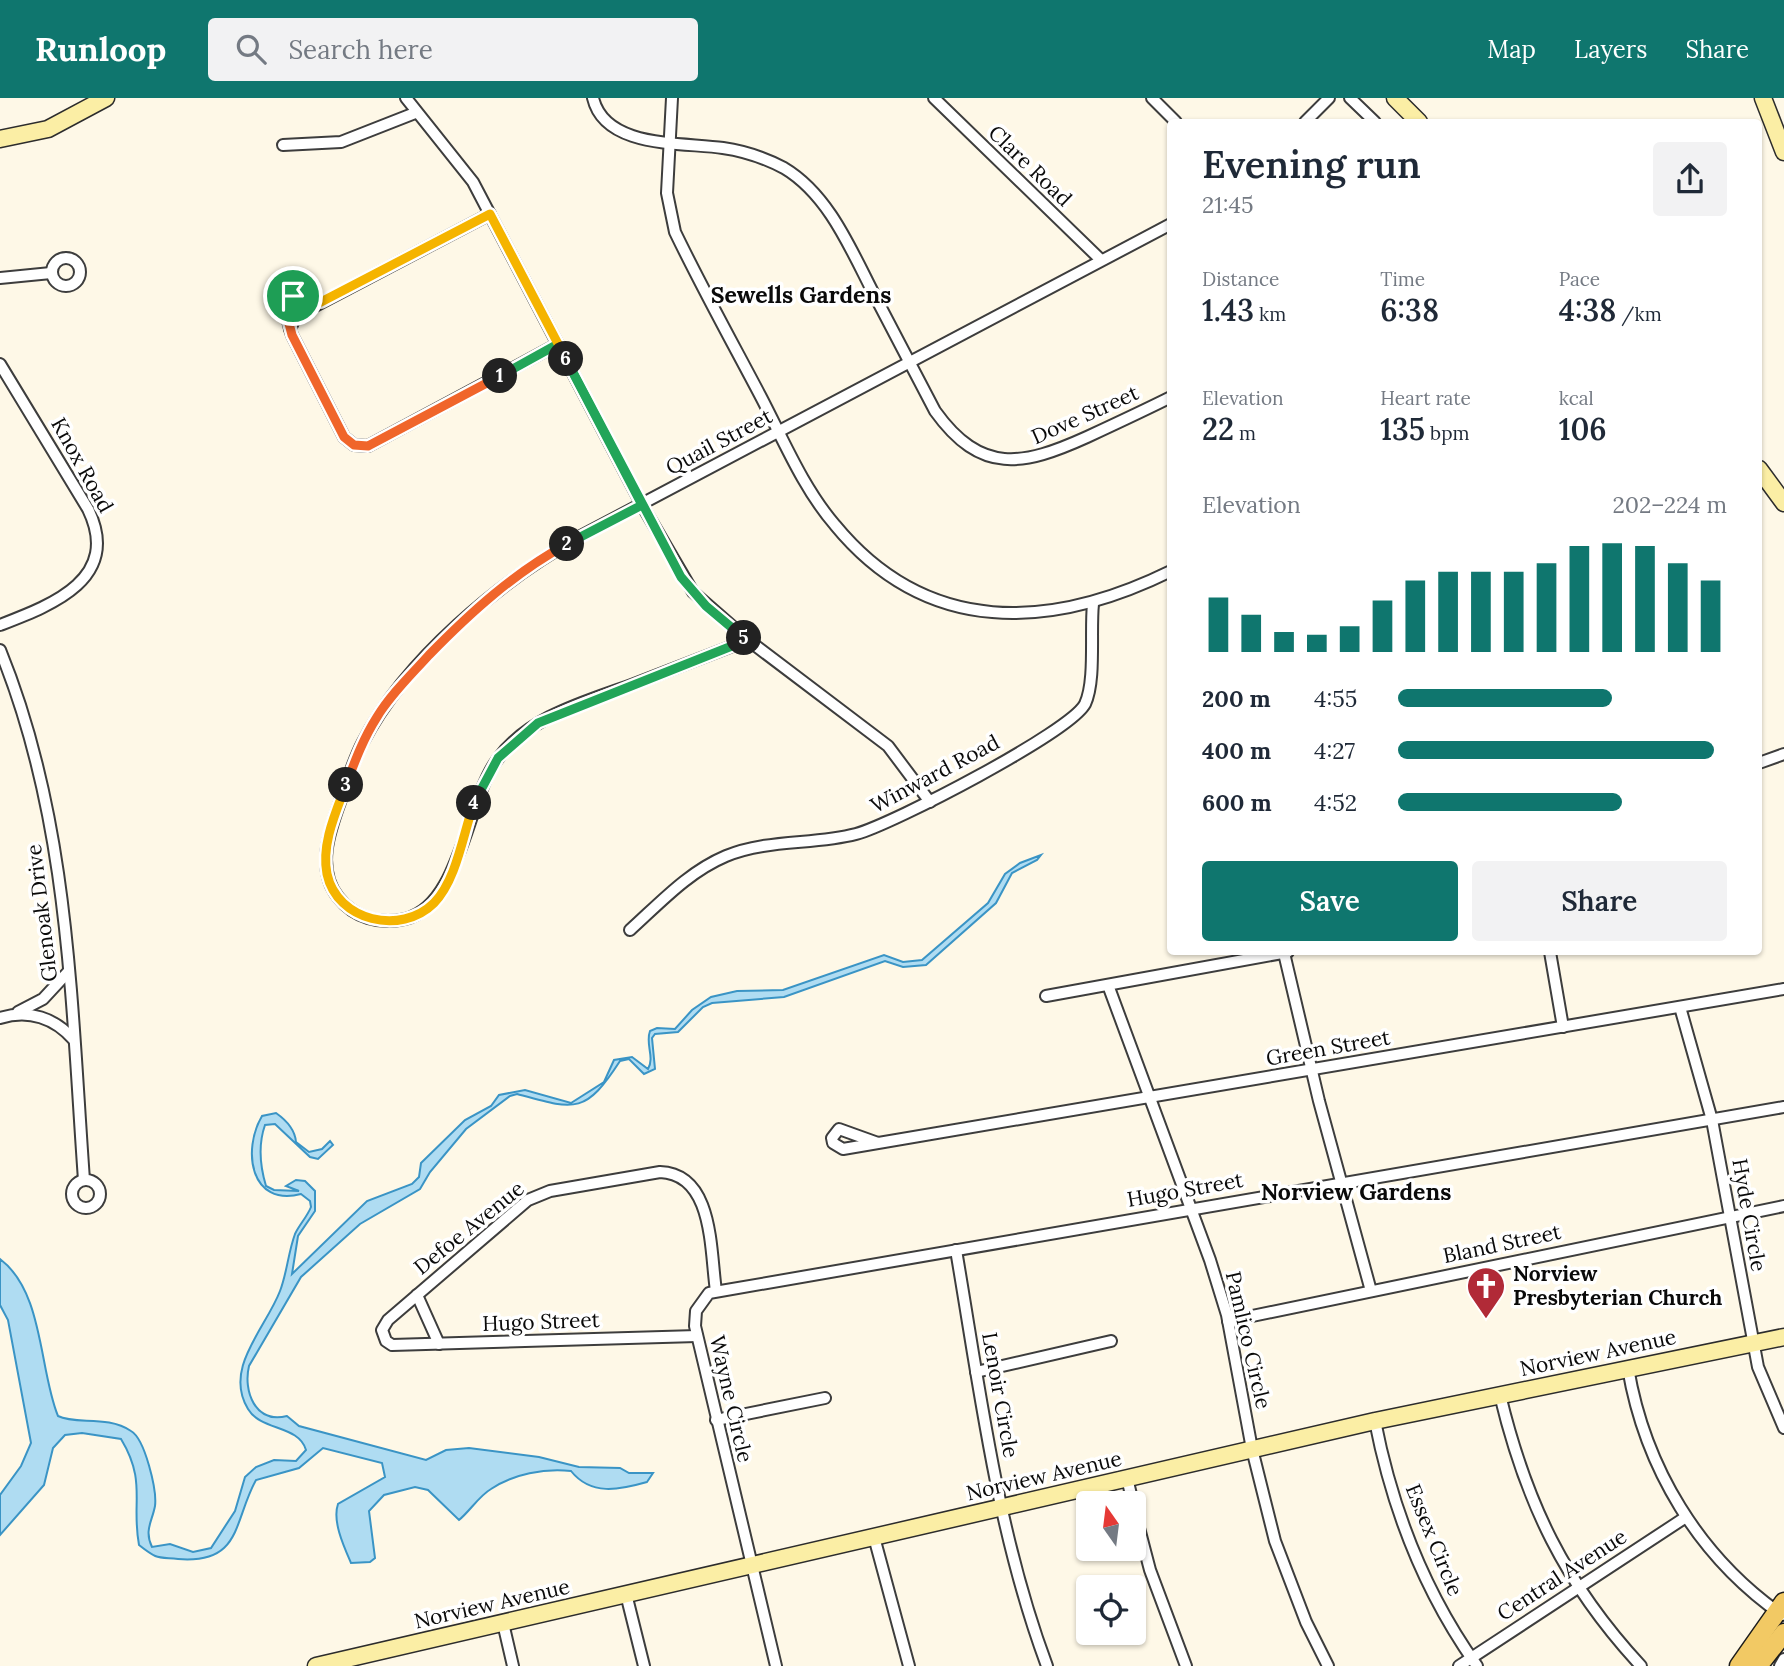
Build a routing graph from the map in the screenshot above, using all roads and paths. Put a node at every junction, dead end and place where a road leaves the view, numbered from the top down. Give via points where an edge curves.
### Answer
1 (106, 98) edge
2 (405, 98) edge
3 (593, 98) edge
4 (672, 98) edge
5 (934, 98) edge
6 (1152, 98) edge
7 (1329, 98) edge
8 (1350, 98) edge
9 (1395, 98) edge
10 (1763, 98) edge
11 (415, 113) junction
12 (1173, 119) edge
13 (1308, 119) edge
14 (1372, 119) edge
15 (1416, 119) edge
16 (0, 139) edge
17 (669, 141) junction
18 (283, 145) dead end
19 (1784, 152) edge
20 (490, 214) junction
21 (1167, 226) edge
22 (1101, 260) junction
23 (51, 273) dead end
24 (0, 278) edge
25 (321, 302) junction
26 (290, 328) junction
27 (558, 344) junction
28 (909, 362) junction
29 (0, 364) edge
30 (1167, 399) edge
31 (779, 432) junction
32 (1762, 473) edge
33 (1784, 503) edge
34 (642, 505) junction
35 (1167, 573) edge
36 (1093, 604) junction
37 (0, 625) edge
38 (747, 640) junction
39 (0, 650) edge
40 (1784, 754) edge
41 (1762, 762) edge
42 (930, 802) junction
43 (630, 930) dead end
44 (1270, 955) edge
45 (1287, 955) edge
46 (1551, 955) edge
47 (69, 971) junction
48 (1108, 985) junction
49 (1784, 989) edge
50 (1046, 996) dead end
51 (1680, 1007) junction
52 (6, 1016) edge
53 (1563, 1027) junction
54 (74, 1040) junction
55 (1311, 1070) junction
56 (1151, 1098) junction
57 (1784, 1107) edge
58 (1712, 1120) junction
59 (878, 1143) dead end
60 (84, 1180) dead end
61 (1341, 1182) junction
62 (1784, 1206) edge
63 (1191, 1209) junction
64 (1730, 1217) junction
65 (956, 1250) junction
66 (716, 1291) junction
67 (1371, 1291) junction
68 (417, 1296) junction
69 (1228, 1321) junction
70 (697, 1336) junction
71 (1784, 1337) edge
72 (1111, 1341) dead end
73 (1753, 1343) junction
74 (439, 1344) junction
75 (1628, 1368) junction
76 (976, 1372) junction
77 (1500, 1395) junction
78 (825, 1398) dead end
79 (716, 1420) junction
80 (1376, 1421) junction
81 (1784, 1428) edge
82 (1252, 1449) junction
83 (1127, 1478) junction
84 (1130, 1491) edge
85 (1000, 1507) junction
86 (1686, 1517) junction
87 (874, 1537) junction
88 (1146, 1555) edge
89 (751, 1565) junction
90 (1578, 1588) junction
91 (626, 1594) junction
92 (1782, 1610) edge
93 (503, 1623) junction
94 (1784, 1633) edge
95 (378, 1659) edge
96 (1784, 1659) edge
97 (1474, 1662) edge
98 (316, 1666) edge
99 (513, 1666) edge
100 (644, 1666) edge
101 (776, 1666) edge
102 (909, 1666) edge
103 (1046, 1666) edge
104 (1186, 1666) edge
105 (1328, 1666) edge
106 (1459, 1666) edge
107 (1641, 1666) edge
108 (1739, 1666) edge
109 (1758, 1666) edge
110 (1780, 1666) edge

1 - 16 street via 48,129
2 - 11 street
3 - 17 street, Dove Street via 600,115 617,130
4 - 17 street
5 - 22 street, Clare Road
6 - 12 street
7 - 13 street
8 - 14 street
9 - 15 street
10 - 19 street
11 - 18 street via 341,142
11 - 20 street via 463,167
17 - 28 street, Dove Street via 752,154 802,182 830,212
17 - 31 street via 667,193 676,232
20 - 25 street
20 - 27 street
21 - 22 street, Quail Street
22 - 28 street, Quail Street
23 - 24 street
25 - 26 street via 296,316
25 - 26 street via 298,295 288,300 285,308
26 - 27 street via 344,437 359,447
27 - 34 street
28 - 30 street, Dove Street via 948,429 981,453 1005,459 1047,455
28 - 31 street, Quail Street
29 - 37 street, Knox Road via 88,509 96,544 88,572 71,593
31 - 34 street, Quail Street
31 - 36 street via 834,524 873,564 910,586 941,601 991,612 1043,613
32 - 33 street
34 - 38 street via 693,592
34 - 38 street, Quail Street via 526,568 466,618 391,697 361,744 327,844 331,886 347,907 369,919 394,921 426,910 441,893 489,773 523,734 554,715
35 - 36 street
36 - 42 street, Winward Road via 1088,695 1076,716
38 - 42 street via 888,746
39 - 47 street, Glenoak Drive via 43,786 61,878
40 - 41 street
42 - 43 street, Winward Road via 853,835 756,847 722,858 683,882
44 - 48 street
45 - 55 street
46 - 53 street
47 - 52 street via 43,999
47 - 54 street, Glenoak Drive
48 - 50 street
48 - 56 street, Pamlico Circle
49 - 51 street, Green Street
51 - 53 street, Green Street
51 - 58 street, Hyde Circle
52 - 54 street via 25,1014 51,1021
53 - 55 street, Green Street
54 - 60 street, Glenoak Drive
55 - 56 street, Green Street
55 - 61 street
56 - 59 street, Green Street
56 - 63 street, Pamlico Circle
57 - 58 street, Hugo Street
58 - 61 street, Hugo Street
58 - 64 street, Hyde Circle
61 - 63 street, Hugo Street
61 - 67 street
62 - 64 street, Bland Street
63 - 65 street, Hugo Street
63 - 69 street, Pamlico Circle
64 - 67 street, Bland Street
64 - 73 street, Hyde Circle
65 - 66 street, Hugo Street
65 - 76 street, Lenoir Circle
66 - 68 street, Defoe Avenue via 700,1195 678,1174 660,1172 537,1195
66 - 70 street, Wayne Circle via 704,1297 696,1311
67 - 69 street, Bland Street
68 - 74 street
68 - 74 street, Defoe Avenue via 384,1325 383,1336 392,1345
69 - 82 street, Pamlico Circle
70 - 74 street, Hugo Street
70 - 79 street, Wayne Circle
71 - 73 street, Norview Avenue
72 - 76 street
73 - 75 street, Norview Avenue
73 - 81 street, Hyde Circle via 1766,1391
75 - 77 street, Norview Avenue
75 - 86 street via 1650,1451
76 - 85 street, Lenoir Circle
77 - 80 street, Norview Avenue
77 - 90 street via 1523,1481
78 - 79 street
79 - 89 street, Wayne Circle
80 - 82 street, Norview Avenue
80 - 97 street, Essex Circle via 1408,1537 1433,1594
82 - 83 street, Norview Avenue
82 - 105 street, Pamlico Circle via 1278,1550
83 - 84 street
83 - 85 street, Norview Avenue
85 - 87 street, Norview Avenue
85 - 103 street, Lenoir Circle via 1016,1576
86 - 90 street, Central Avenue
86 - 92 street via 1718,1559
87 - 89 street, Norview Avenue
87 - 102 street
88 - 104 street
89 - 91 street, Norview Avenue
89 - 101 street, Wayne Circle
90 - 97 street, Central Avenue
90 - 107 street
91 - 93 street, Norview Avenue
91 - 100 street
92 - 108 main road
93 - 95 street, Norview Avenue
93 - 99 street
94 - 109 main road
95 - 98 street, Norview Avenue
96 - 110 street
97 - 106 street, Central Avenue

